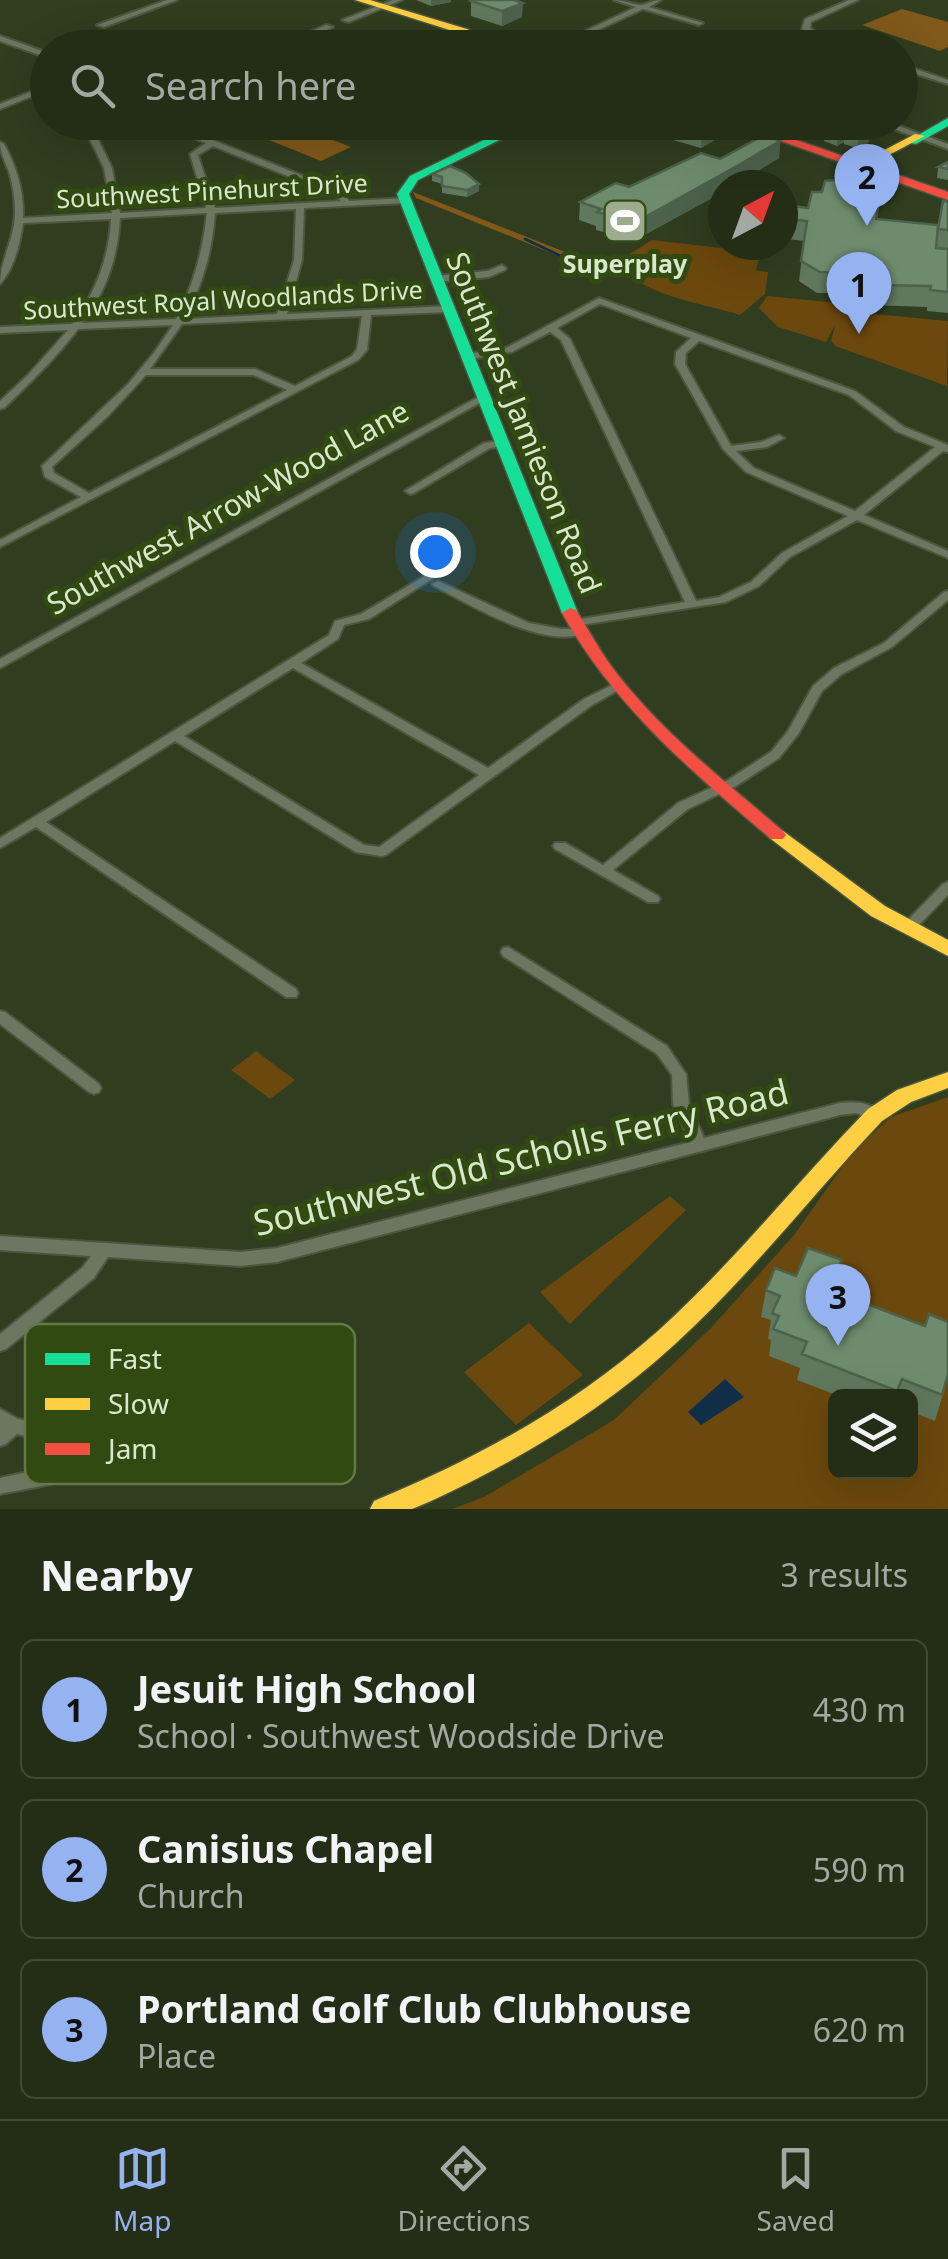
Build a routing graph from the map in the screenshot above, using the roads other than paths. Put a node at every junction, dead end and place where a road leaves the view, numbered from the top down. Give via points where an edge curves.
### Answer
1 (174, 0) edge
2 (360, 0) edge
3 (617, 0) edge
4 (658, 0) edge
5 (855, 0) edge
6 (386, 2) edge
7 (642, 7) junction
8 (346, 20) dead end
9 (699, 22) dead end
10 (101, 25) dead end
11 (329, 27) dead end
12 (455, 28) junction
13 (322, 30) edge
14 (450, 30) edge
15 (460, 30) edge
16 (592, 30) edge
17 (807, 30) edge
18 (0, 38) edge
19 (30, 49) edge
20 (918, 72) edge
21 (948, 82) edge
22 (30, 95) edge
23 (0, 107) edge
24 (948, 121) edge
25 (918, 136) joint
26 (95, 140) edge
27 (204, 140) edge
28 (493, 140) edge
29 (784, 140) edge
30 (910, 140) edge
31 (212, 143) junction
32 (0, 144) edge
33 (948, 147) edge
34 (860, 166) junction
35 (948, 196) edge
36 (405, 200) junction
37 (348, 204) junction
38 (300, 206) junction
39 (211, 211) junction
40 (120, 216) junction
41 (21, 221) junction
42 (502, 268) dead end
43 (436, 279) junction
44 (0, 281) edge
45 (448, 309) junction
46 (367, 314) junction
47 (281, 318) junction
48 (179, 324) junction
49 (550, 327) junction
50 (75, 328) junction
51 (0, 330) edge
52 (698, 337) junction
53 (466, 357) junction
54 (146, 372) junction
55 (296, 390) junction
56 (482, 398) junction
57 (0, 406) edge
58 (779, 438) dead end
59 (500, 444) junction
60 (944, 448) edge
61 (728, 449) junction
62 (410, 491) dead end
63 (89, 497) junction
64 (856, 516) junction
65 (0, 544) edge
66 (948, 555) edge
67 (948, 594) edge
68 (692, 606) junction
69 (578, 628) junction
70 (293, 663) junction
71 (0, 664) edge
72 (618, 687) junction
73 (176, 736) junction
74 (488, 774) junction
75 (723, 788) junction
76 (36, 821) junction
77 (0, 844) edge
78 (560, 846) dead end
79 (604, 871) junction
80 (948, 888) edge
81 (653, 899) dead end
82 (908, 928) junction
83 (948, 950) edge
84 (508, 952) dead end
85 (291, 993) dead end
86 (0, 1016) edge
87 (948, 1080) edge
88 (94, 1088) dead end
89 (876, 1115) junction
90 (699, 1145) junction
91 (0, 1243) edge
92 (102, 1252) junction
93 (0, 1344) edge
94 (25, 1480) edge
95 (0, 1486) edge
96 (383, 1509) edge

1 - 10 street
2 - 6 street
3 - 7 street
4 - 7 street
5 - 17 street via 808,21
6 - 8 street
6 - 12 street
7 - 9 street
7 - 16 street
11 - 13 street
12 - 14 street
12 - 15 street
18 - 19 street
20 - 21 street
22 - 23 street
24 - 25 street
25 - 33 street
26 - 40 street via 110,168
27 - 31 street
28 - 36 street via 414,178
29 - 34 street
30 - 34 street
31 - 37 street via 338,193
31 - 39 street via 194,154
32 - 41 street via 16,179
34 - 35 street
36 - 37 street, Southwest Pinehurst Drive
36 - 43 street, Southwest Jamieson Road
37 - 38 street, Southwest Pinehurst Drive
38 - 39 street, Southwest Pinehurst Drive
38 - 47 street via 298,260
39 - 40 street, Southwest Pinehurst Drive
39 - 48 street via 202,264
40 - 41 street, Southwest Pinehurst Drive
40 - 50 street via 110,262
41 - 44 street
42 - 43 street
43 - 45 street, Southwest Jamieson Road
45 - 46 street, Southwest Royal Woodlands Drive
45 - 53 street, Southwest Jamieson Road
46 - 47 street, Southwest Royal Woodlands Drive
46 - 55 street via 360,354
47 - 48 street, Southwest Royal Woodlands Drive
48 - 50 street, Southwest Royal Woodlands Drive
48 - 54 street
49 - 52 street via 599,301
49 - 53 street via 509,350
49 - 68 street via 565,339
50 - 51 street, Southwest Royal Woodlands Drive
50 - 57 street
52 - 60 street via 852,393 900,429
52 - 61 street via 681,352 680,364
53 - 56 street, Southwest Jamieson Road
54 - 55 street via 255,372
54 - 63 street via 48,466 48,475
55 - 63 street
56 - 59 street, Southwest Jamieson Road
56 - 71 street, Southwest Arrow-Wood Lane
58 - 61 street
59 - 62 street
59 - 69 street, Southwest Jamieson Road
60 - 64 street
61 - 64 street via 750,470
63 - 65 street
64 - 66 street
64 - 68 street via 786,555 740,594
67 - 75 street via 888,645 817,689 775,755
68 - 69 street
69 - 70 street via 534,630 433,580 365,617 339,623 334,637
69 - 72 street, Southwest Jamieson Road
70 - 73 street
70 - 74 street
72 - 74 street
72 - 75 street, Southwest Jamieson Road
73 - 74 street via 361,849 381,852
73 - 76 street
75 - 79 street via 683,806
75 - 82 street, Southwest Jamieson Road via 790,846
76 - 77 street
76 - 85 street
78 - 79 street
79 - 81 street
80 - 82 street
82 - 83 street, Southwest Jamieson Road
84 - 90 street via 662,1050 680,1074 681,1104
86 - 88 street
87 - 89 street
89 - 90 street, Southwest Old Scholls Ferry Road via 849,1108
89 - 96 street via 668,1336 604,1391 516,1449
90 - 92 street, Southwest Old Scholls Ferry Road via 277,1255
91 - 92 street, Southwest Old Scholls Ferry Road
92 - 93 street via 88,1273
94 - 95 street

